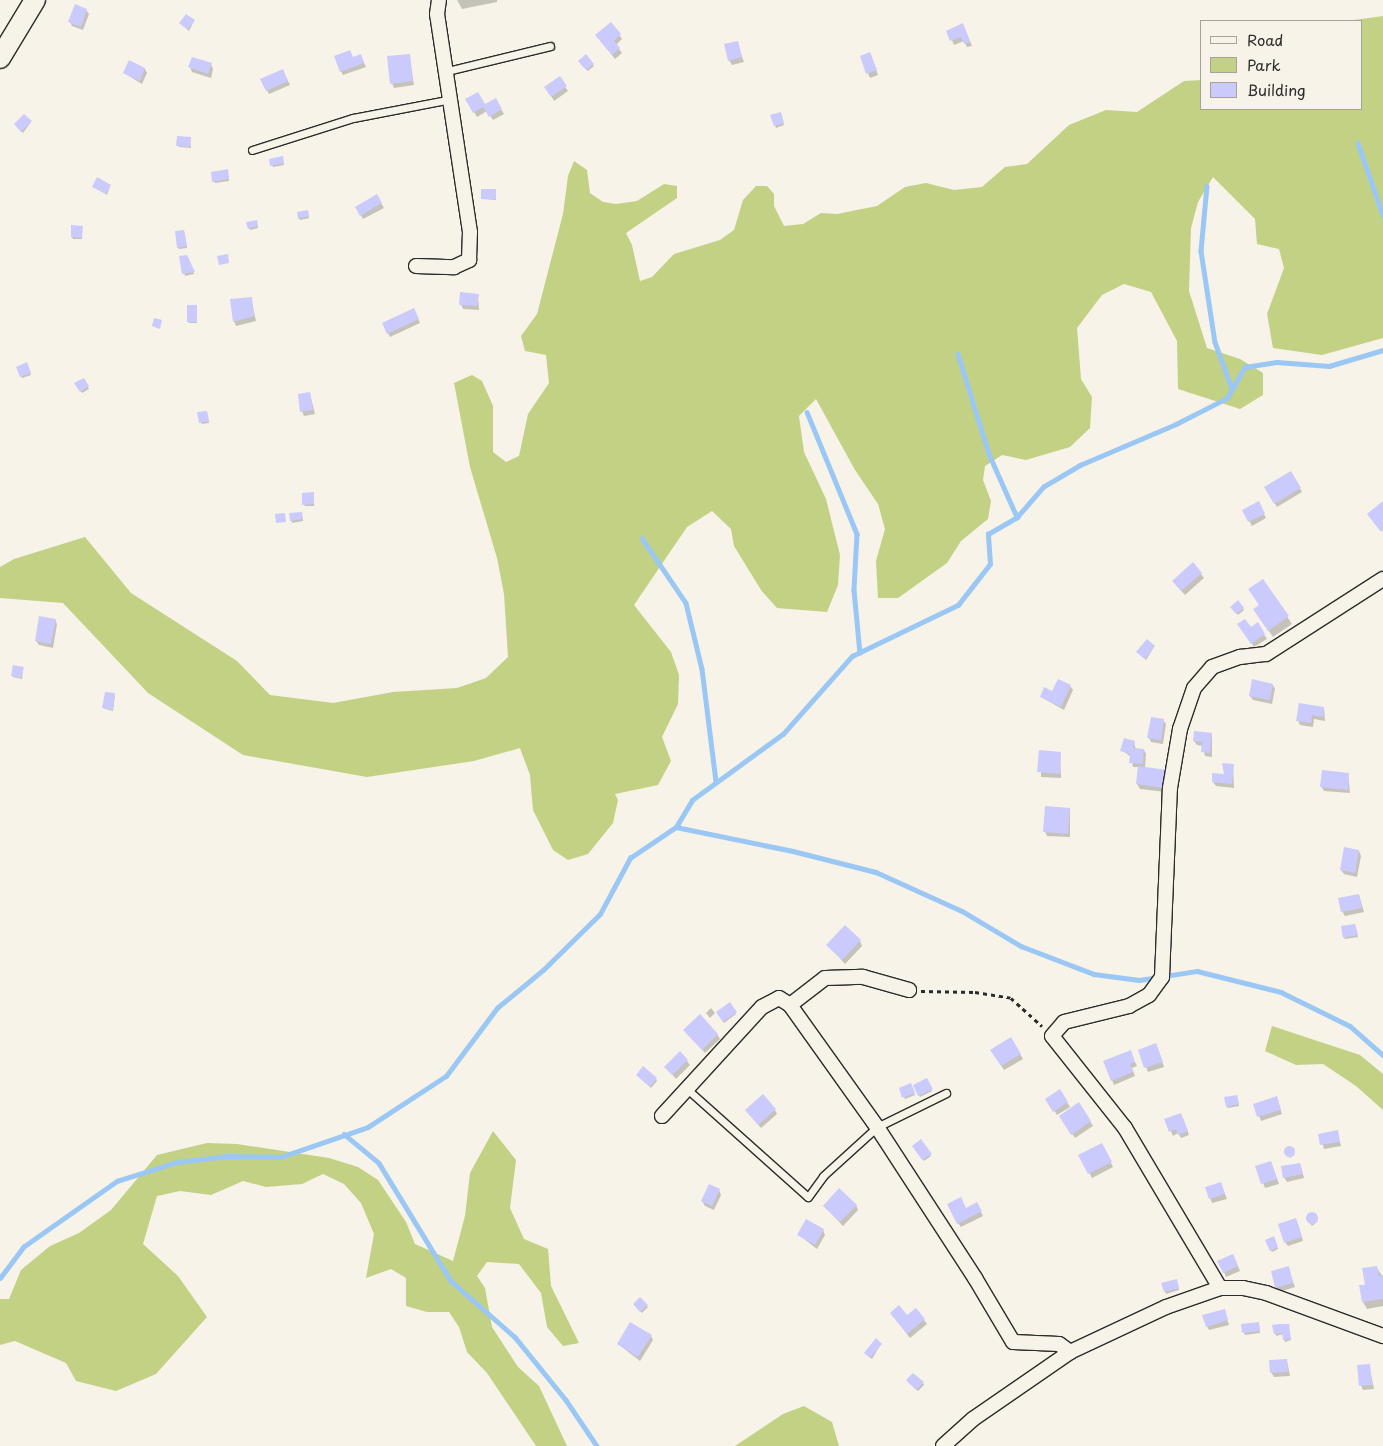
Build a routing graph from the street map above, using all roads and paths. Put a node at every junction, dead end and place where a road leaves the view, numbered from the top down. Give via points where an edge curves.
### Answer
1 (35, 0) edge
2 (439, 0) edge
3 (550, 46) dead end
4 (0, 58) edge
5 (447, 71) junction
6 (452, 99) junction
7 (252, 150) dead end
8 (416, 266) dead end
9 (1383, 579) edge
10 (909, 990) joint
11 (790, 1005) junction
12 (1052, 1036) junction
13 (687, 1089) junction
14 (946, 1093) dead end
15 (662, 1116) dead end
16 (876, 1127) junction
17 (1220, 1288) junction
18 (1383, 1336) edge
19 (1070, 1352) junction
20 (943, 1446) edge

1 - 4 street
2 - 5 street via 437,14
3 - 5 lane
5 - 6 street
6 - 7 lane via 353,118
6 - 8 street via 470,232 469,260 454,267
9 - 12 street via 1266,654 1240,657 1212,667 1194,688 1180,729 1170,788 1162,977 1150,995 1129,1006 1064,1022
10 - 11 street via 863,977 825,978
10 - 12 path via 975,992 1011,998
11 - 13 street via 779,998 762,1007
11 - 16 street
12 - 17 street via 1126,1128
13 - 15 street
13 - 16 lane via 808,1196 823,1176
14 - 16 lane
16 - 19 street via 1013,1342 1059,1344
17 - 18 street via 1266,1293
17 - 19 street via 1166,1307
19 - 20 street via 980,1414

